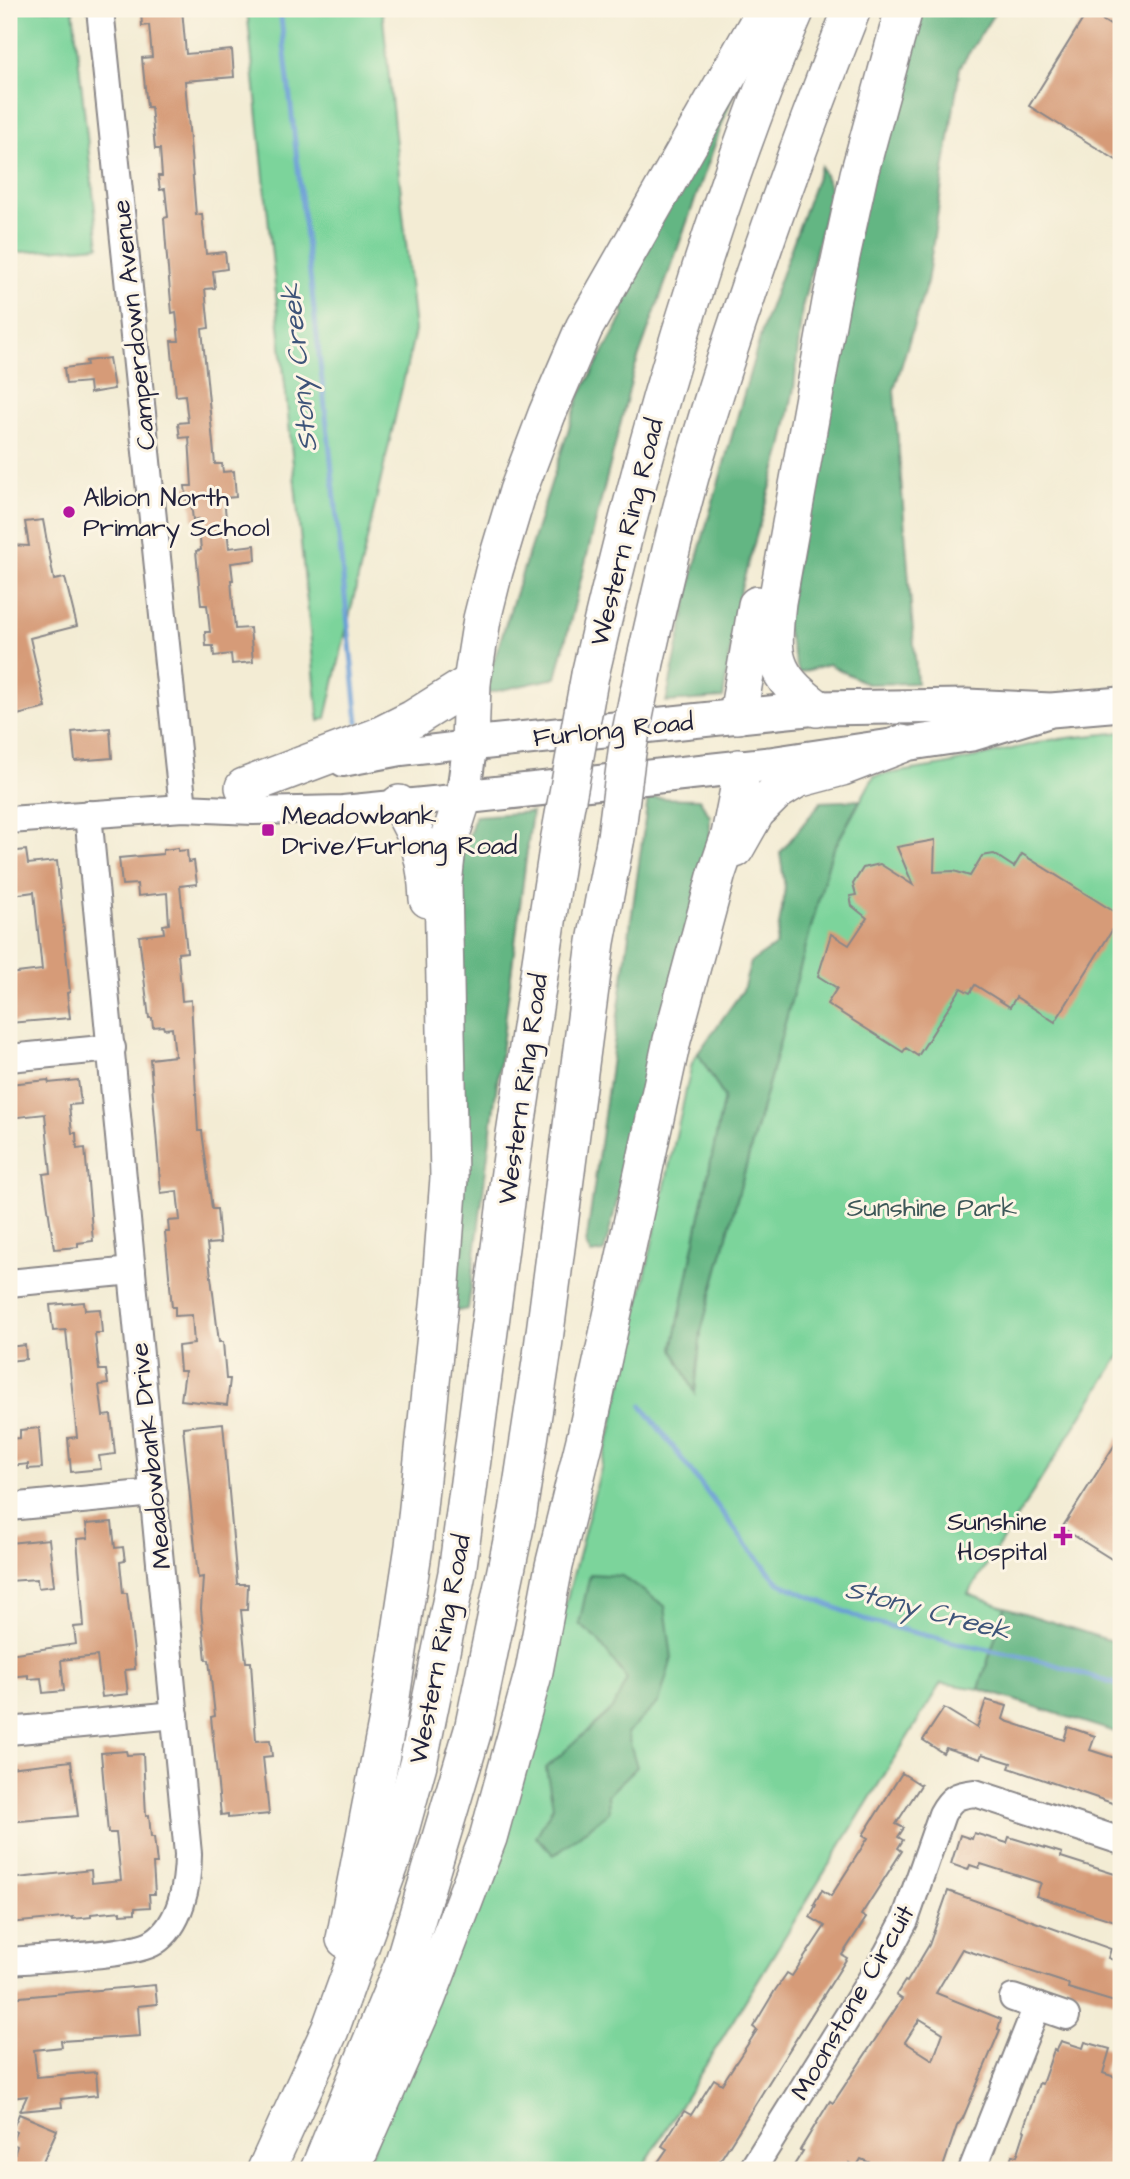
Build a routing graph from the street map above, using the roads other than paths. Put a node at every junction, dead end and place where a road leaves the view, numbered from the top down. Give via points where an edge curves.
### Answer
1 (100, 9) edge
2 (766, 9) edge
3 (796, 9) edge
4 (852, 9) edge
5 (904, 9) edge
6 (805, 450) junction
7 (472, 682) junction
8 (1121, 704) edge
9 (817, 708) junction
10 (1051, 710) junction
11 (738, 715) junction
12 (470, 744) junction
13 (902, 744) junction
14 (739, 768) junction
15 (244, 787) junction
16 (463, 796) junction
17 (399, 804) junction
18 (183, 808) junction
19 (88, 814) junction
20 (9, 820) edge
21 (711, 901) junction
22 (112, 1048) junction
23 (9, 1058) edge
24 (446, 1084) junction
25 (132, 1271) junction
26 (9, 1283) edge
27 (154, 1493) junction
28 (9, 1507) edge
29 (175, 1715) junction
30 (9, 1731) edge
31 (1121, 1841) edge
32 (9, 1961) edge
33 (1066, 2016) dead end
34 (330, 2030) junction
35 (267, 2170) edge
36 (319, 2170) edge
37 (351, 2170) edge
38 (752, 2170) edge
39 (972, 2170) edge

1 - 18 street, Camperdown Avenue
2 - 7 highway via 578,341 518,491 491,583
3 - 34 highway, Western Ring Road, bridge via 745,137 673,355 623,531 559,842 514,1134 457,1573 402,1824
4 - 36 highway, Western Ring Road, bridge via 796,154 722,370 682,508 627,752 596,942 518,1512 473,1730 403,1965
5 - 6 highway via 859,174
6 - 9 highway via 773,641 783,676
6 - 11 highway via 765,563
7 - 12 highway
7 - 15 highway via 377,737
8 - 10 main road, Furlong Road
9 - 10 main road, Furlong Road
9 - 11 main road, Furlong Road
10 - 13 main road, Furlong Road via 971,734
11 - 12 main road, Furlong Road
11 - 14 main road
12 - 15 street, Furlong Road via 365,758
12 - 16 main road
13 - 14 main road, Furlong Road
13 - 21 highway via 775,792 742,835
14 - 16 main road, Furlong Road
14 - 21 highway via 732,825
15 - 18 street, Furlong Road
16 - 17 street, Furlong Road
16 - 24 highway via 447,847 443,884
17 - 18 street, Furlong Road via 297,811
17 - 24 highway via 416,833 426,868
18 - 19 street, Furlong Road
19 - 20 street, Furlong Road
19 - 22 street, Meadowbank Drive
21 - 37 highway via 669,1053 554,1566 538,1658 488,1839 426,1998
22 - 23 street
22 - 25 street, Meadowbank Drive
24 - 34 highway via 449,1178 414,1546 387,1723
25 - 26 street
25 - 27 street, Meadowbank Drive
27 - 28 street
27 - 29 street, Meadowbank Drive
29 - 30 street
29 - 32 street, Meadowbank Drive via 188,1874 184,1894 164,1934 135,1950
31 - 38 street, Moonstone Circuit via 975,1793 950,1800 905,1920 887,1954
33 - 39 street via 1025,2002
34 - 35 highway, Western Ring Road

